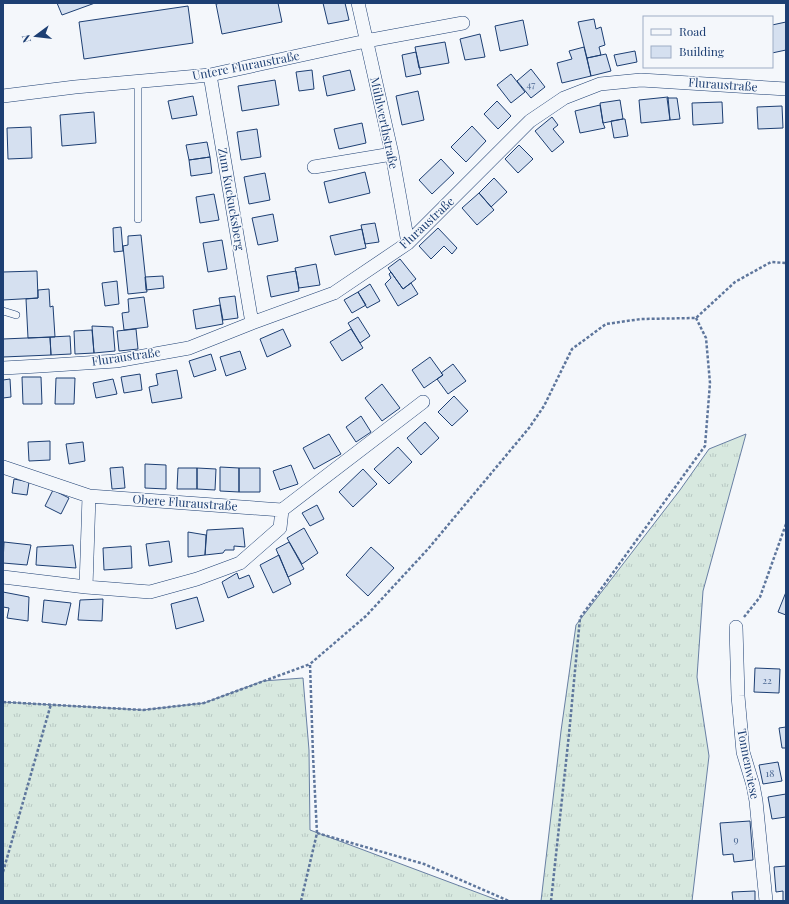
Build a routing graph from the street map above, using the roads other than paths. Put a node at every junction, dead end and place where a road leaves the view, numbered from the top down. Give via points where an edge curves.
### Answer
1 (358, 3) edge
2 (463, 23) dead end
3 (366, 41) junction
4 (210, 75) junction
5 (138, 81) junction
6 (786, 89) edge
7 (3, 96) edge
8 (392, 154) junction
9 (314, 167) dead end
10 (138, 219) dead end
11 (408, 243) junction
12 (3, 311) edge
13 (16, 315) dead end
14 (252, 323) junction
15 (3, 368) edge
16 (423, 402) dead end
17 (3, 467) edge
18 (89, 496) junction
19 (282, 510) junction
20 (3, 577) edge
21 (86, 587) junction
22 (736, 627) road end
23 (766, 901) edge

1 - 3 street, Mühlwerthstraße
2 - 3 street, Untere Fluraustraße
3 - 4 street, Untere Fluraustraße
3 - 8 street, Mühlwerthstraße
4 - 5 street, Untere Fluraustraße
4 - 14 street, Zum Kuckucksberg
5 - 7 street, Untere Fluraustraße
5 - 10 lane
6 - 11 street, Fluraustraße via 640,80 600,84 564,98 530,121
8 - 9 street
8 - 11 street, Mühlwerthstraße
11 - 14 street, Fluraustraße via 334,293
12 - 13 lane
14 - 15 street, Fluraustraße via 189,348 116,361
16 - 19 street
17 - 18 street, Obere Fluraustraße
18 - 19 street, Obere Fluraustraße
18 - 21 street
19 - 21 street via 280,528 240,563 150,592
20 - 21 street
22 - 23 street, Tonnenwiese via 743,752 756,801

